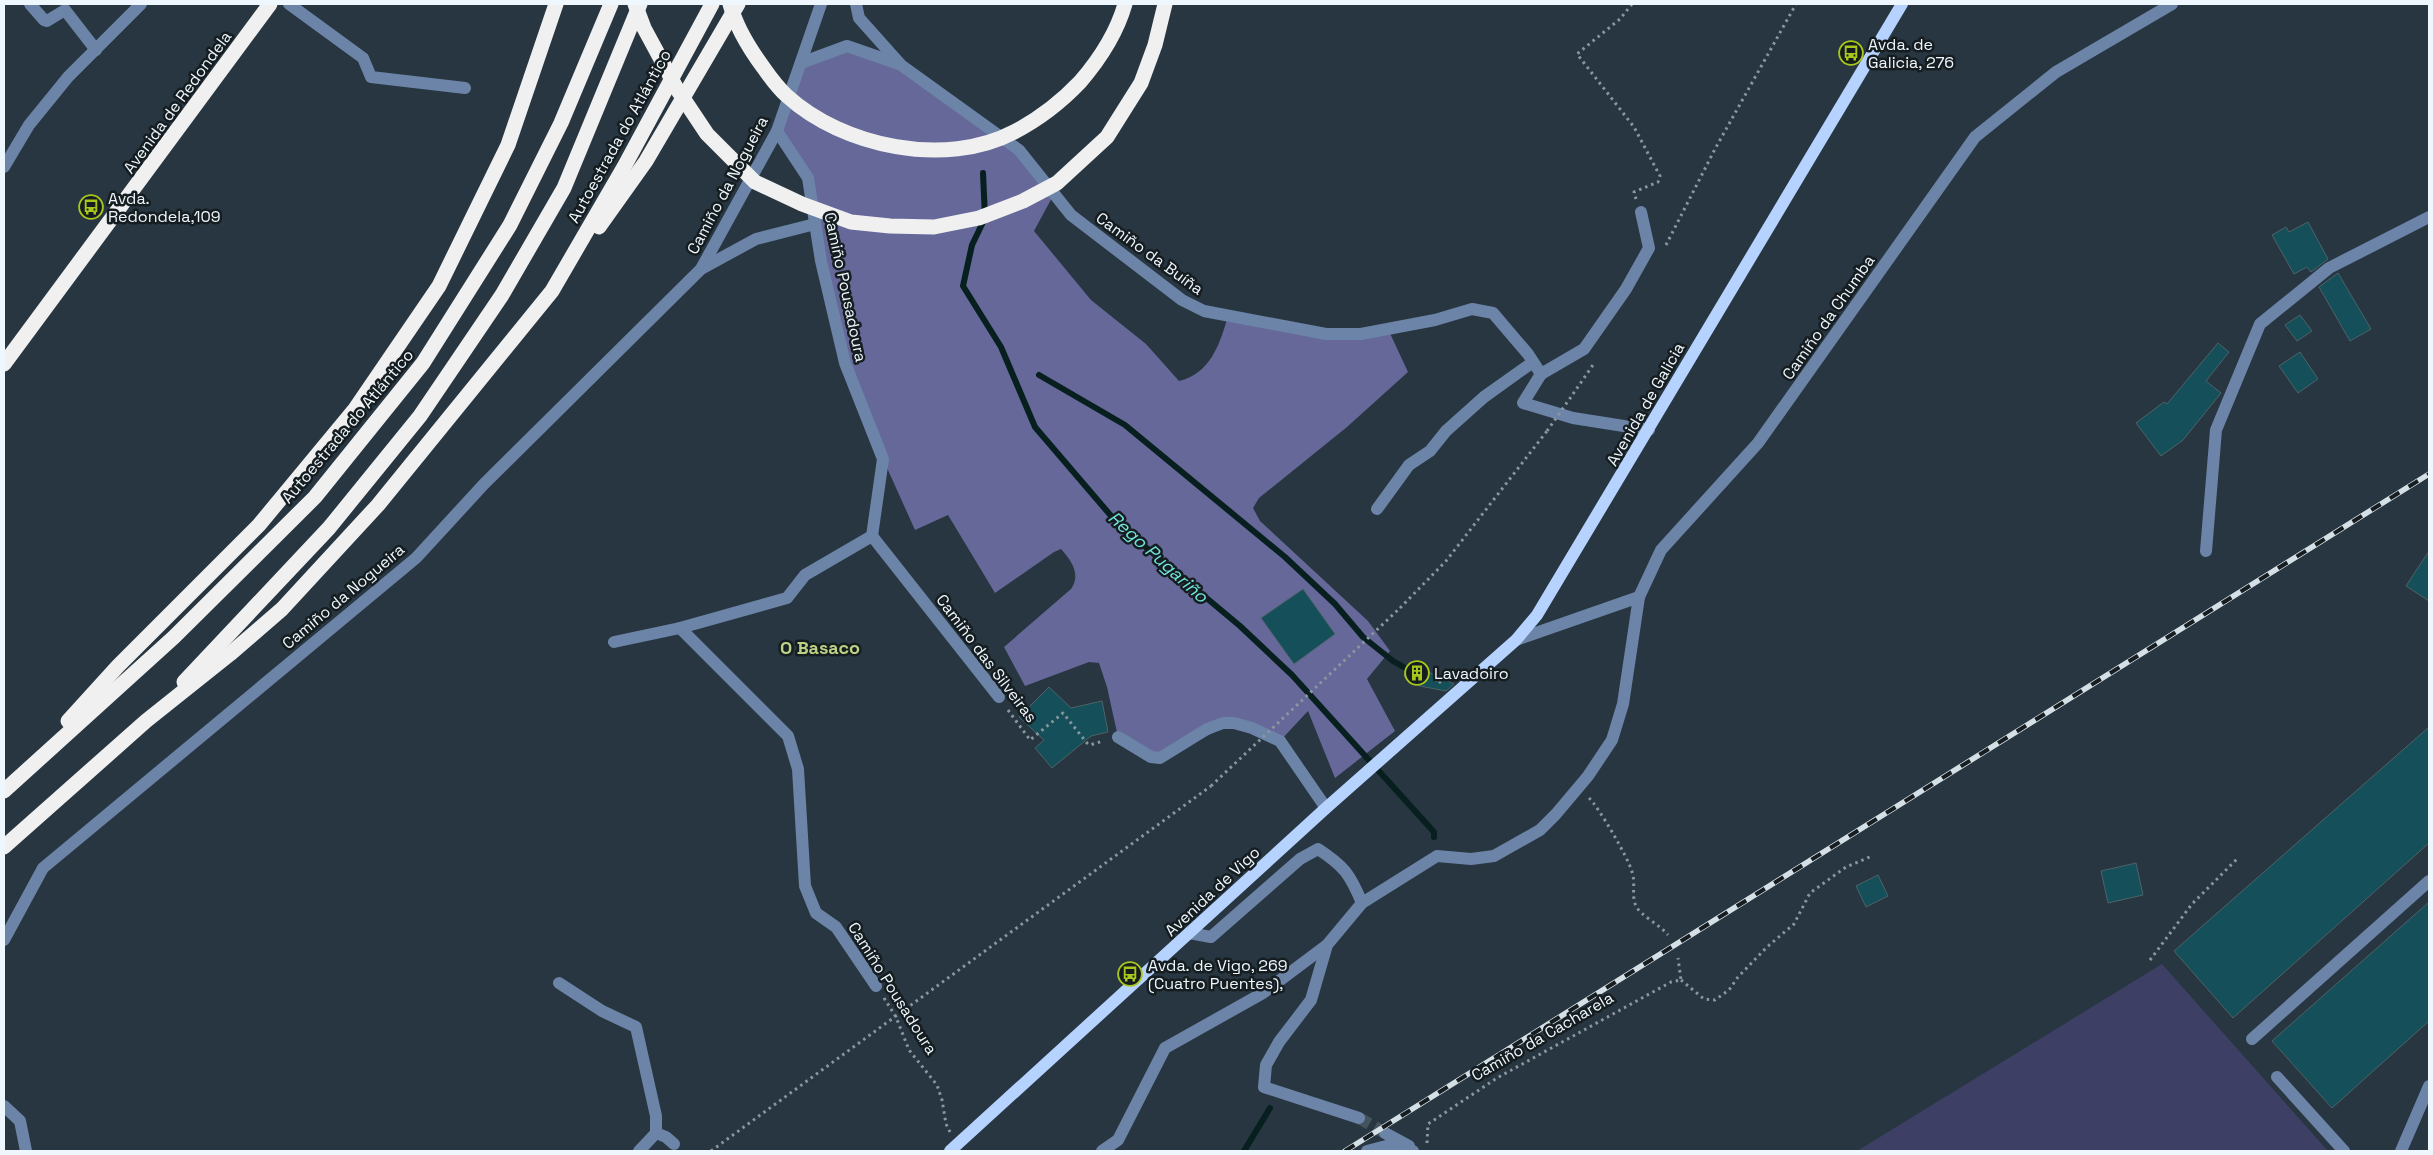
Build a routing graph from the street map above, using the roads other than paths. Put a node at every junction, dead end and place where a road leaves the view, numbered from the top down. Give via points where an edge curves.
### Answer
1 (30, 4) edge
2 (141, 4) edge
3 (270, 4) edge
4 (289, 4) edge
5 (556, 4) edge
6 (611, 4) edge
7 (635, 4) edge
8 (640, 4) edge
9 (712, 4) edge
10 (730, 4) edge
11 (738, 4) edge
12 (821, 4) edge
13 (856, 4) edge
14 (1125, 4) edge
15 (1165, 4) edge
16 (1902, 4) edge
17 (2172, 4) edge
18 (96, 50) junction
19 (801, 62) junction
20 (901, 65) junction
21 (465, 88) dead end
22 (777, 131) junction
23 (4, 167) edge
24 (1641, 212) road end
25 (2429, 217) edge
26 (815, 224) junction
27 (701, 269) junction
28 (552, 291) junction
29 (1533, 362) junction
30 (4, 364) edge
31 (1540, 374) junction
32 (1649, 430) junction
33 (1377, 509) dead end
34 (872, 536) junction
35 (2206, 551) dead end
36 (1640, 597) junction
37 (680, 628) junction
38 (1516, 640) junction
39 (614, 642) dead end
40 (999, 697) road end
41 (146, 721) junction
42 (1118, 737) road end
43 (1362, 776) joint
44 (4, 791) edge
45 (1326, 808) junction
46 (4, 847) edge
47 (2429, 881) edge
48 (1362, 903) junction
49 (1189, 933) junction
50 (4, 940) edge
51 (1327, 945) junction
52 (559, 983) dead end
53 (876, 986) road end
54 (2252, 1038) dead end
55 (2277, 1077) dead end
56 (2429, 1086) edge
57 (4, 1106) edge
58 (1359, 1118) tunnel mouth
59 (1385, 1132) tunnel mouth
60 (656, 1133) junction
61 (674, 1144) dead end
62 (954, 1148) edge
63 (26, 1151) edge
64 (639, 1151) edge
65 (1102, 1151) edge
66 (1367, 1151) edge
67 (1413, 1151) edge
68 (1420, 1151) edge
69 (2344, 1151) edge
70 (2401, 1151) edge

1 - 18 street via 47,21 65,10
2 - 18 street
3 - 30 highway, Avenida de Redondela
4 - 21 street via 363,58 371,77
5 - 44 highway via 508,145 443,278 355,408 259,525 118,666
6 - 44 highway, Autoestrada do Atlántico via 561,123 510,225 424,363 315,497 174,637
7 - 15 highway, bridge via 644,28 677,89 707,134 755,182 852,222 934,227 979,218 1023,201 1057,183 1107,137 1141,83
8 - 41 highway, Autoestrada do Atlántico via 564,188 502,295 420,416 329,528
9 - 28 highway, Autoestrada do Atlántico
10 - 14 highway, bridge via 739,28 763,67 787,96 810,114 854,136 925,151 981,144 1013,133 1051,110 1094,66
11 - 28 highway via 646,161
12 - 19 street, Camiño da Nogueira
13 - 20 street, Camiño da Buíña via 859,18
16 - 32 main road, Avenida de Galicia
17 - 36 street, Camiño da Chumba via 2056,72 1975,138 1758,443 1661,550
18 - 23 street via 34,118
19 - 20 street, Camiño da Buíña via 847,46
19 - 22 street, Camiño da Nogueira
20 - 29 street, Camiño da Buíña via 1019,150 1071,216 1182,300 1204,311 1326,334 1362,334 1472,309 1493,313
22 - 26 street, Camiño Pousadoura via 808,178
22 - 27 street, Camiño da Nogueira
24 - 31 street via 1649,248 1626,289 1584,349
25 - 35 street via 2328,268 2260,324 2216,430
26 - 27 street, Camiño da Nogueira via 756,239
26 - 34 street, Camiño Pousadoura via 845,363 883,459
27 - 50 street, Camiño da Nogueira via 484,484 416,558 43,868
28 - 41 highway, Autoestrada do Atlántico via 378,505 288,602 230,654
29 - 31 street, Camiño da Buíña
29 - 33 street via 1484,397 1446,431 1430,451 1409,465
31 - 32 street via 1523,403 1573,418
32 - 38 main road, Avenida de Galicia via 1536,615
34 - 37 street via 805,575 787,598
34 - 40 street, Camiño das Silveiras
36 - 38 street
36 - 48 street via 1623,704 1612,740 1578,788 1540,830 1494,856 1471,859 1437,856
37 - 39 street
37 - 53 street, Camiño Pousadoura via 788,736 798,768 805,886 816,913 836,927
38 - 43 main road, Avenida de Galicia
41 - 46 highway, Autoestrada do Atlántico
42 - 45 street via 1151,757 1160,758 1207,729 1223,723 1252,728 1280,741
43 - 45 main road, Avenida de Vigo
45 - 49 main road, Avenida de Vigo
47 - 54 street
48 - 49 street via 1353,881 1340,863 1318,849 1300,859 1212,937
48 - 51 street
49 - 62 main road, Avenida de Vigo
51 - 58 street via 1311,1000 1279,1042 1266,1066 1264,1087
51 - 65 street via 1263,993 1165,1048 1118,1140
52 - 60 street via 602,1011 636,1027 656,1116
55 - 69 street
56 - 70 street
57 - 63 street via 20,1121
59 - 68 street
60 - 61 street
60 - 64 street
66 - 67 street via 1390,1146

